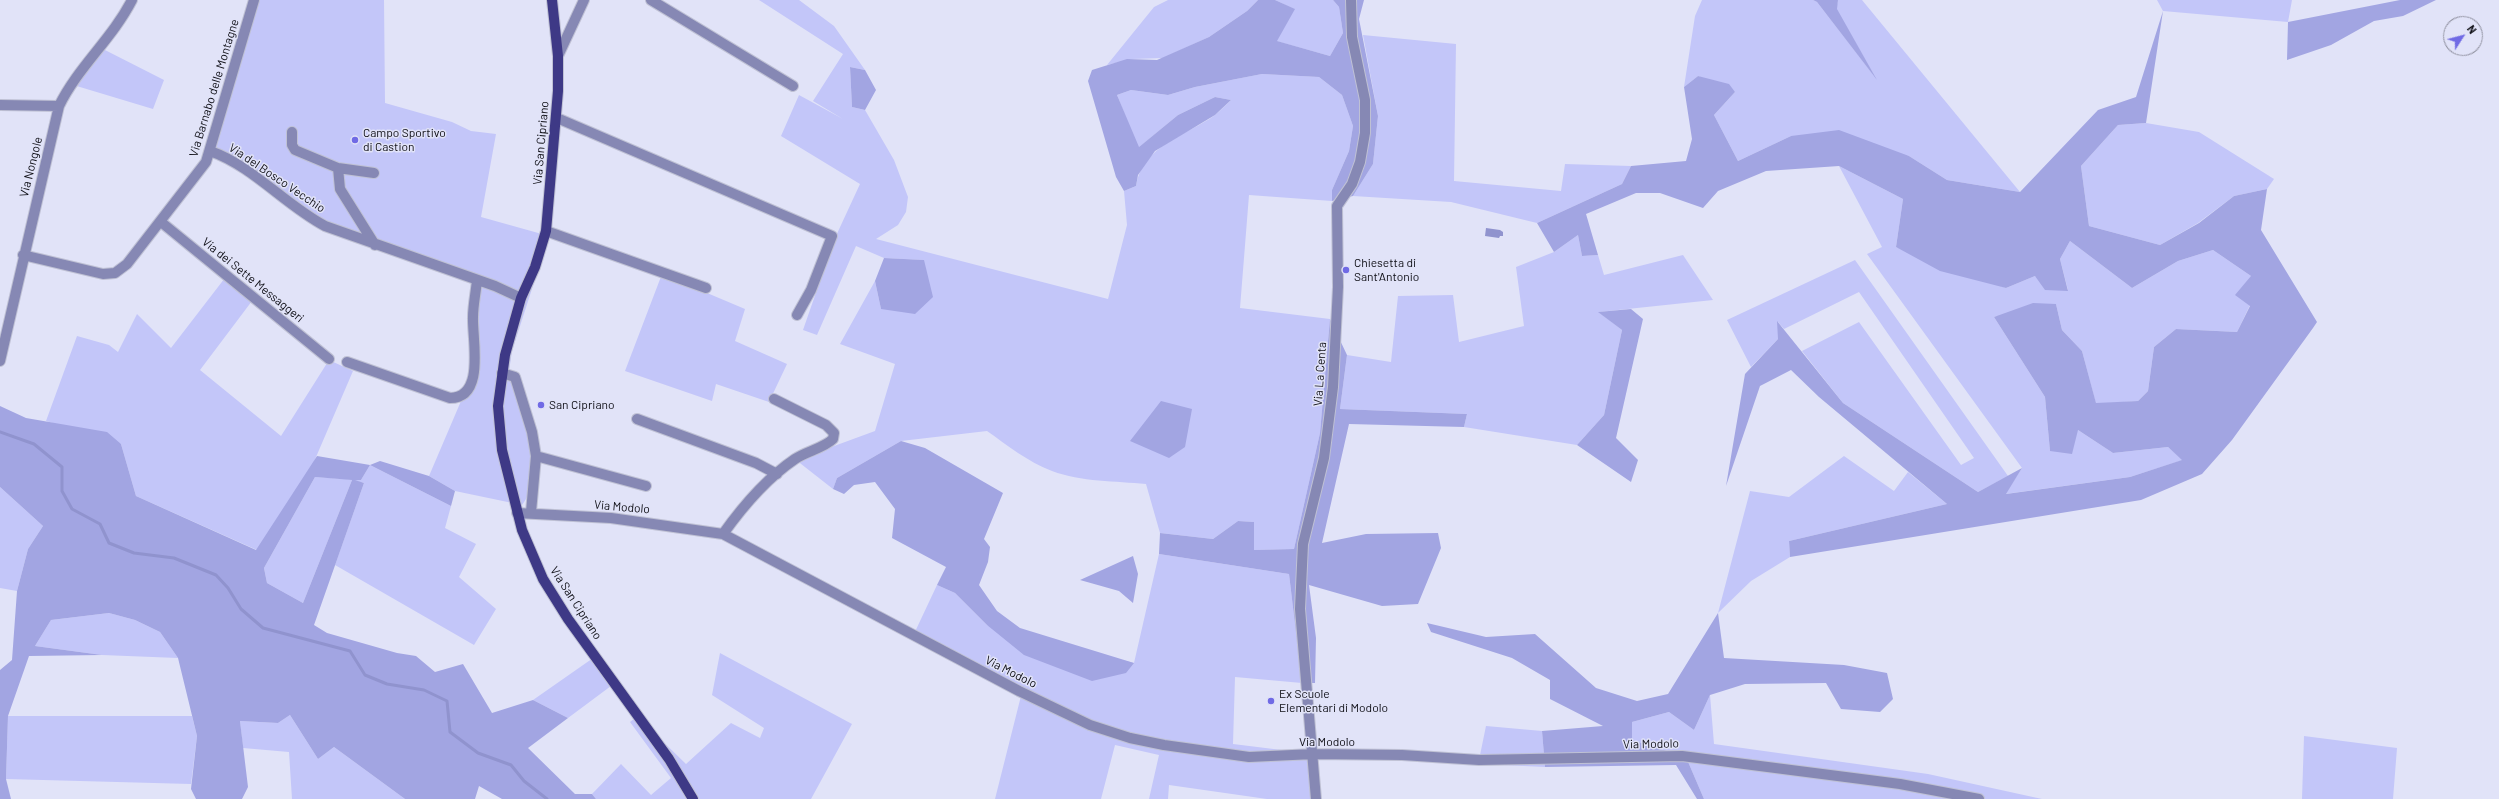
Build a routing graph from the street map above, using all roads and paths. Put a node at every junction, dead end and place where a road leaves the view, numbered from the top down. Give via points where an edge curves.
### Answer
1 (132, 0) edge
2 (254, 0) edge
3 (552, 0) edge
4 (584, 0) edge
5 (650, 0) edge
6 (1351, 0) edge
7 (558, 56) junction
8 (793, 86) dead end
9 (0, 105) edge
10 (59, 106) junction
11 (557, 118) junction
12 (292, 132) dead end
13 (210, 151) junction
14 (338, 168) junction
15 (374, 173) dead end
16 (161, 222) junction
17 (546, 231) junction
18 (375, 245) junction
19 (24, 255) junction
20 (477, 280) junction
21 (706, 288) dead end
22 (521, 298) junction
23 (797, 315) dead end
24 (329, 359) dead end
25 (0, 361) edge
26 (347, 362) dead end
27 (502, 373) junction
28 (774, 399) dead end
29 (636, 419) dead end
30 (536, 456) junction
31 (777, 474) junction
32 (646, 486) dead end
33 (531, 512) junction
34 (518, 513) junction
35 (723, 534) junction
36 (1314, 754) junction
37 (693, 799) edge
38 (1316, 799) edge
39 (1979, 799) edge

1 - 10 street, Via Nongole via 103,45 72,82
2 - 13 street, Via Barnabo delle Montagne
3 - 7 main road, Via San Cipriano
4 - 7 street, Via San Cipriano
5 - 8 street
6 - 36 street, Via La Centa via 1352,37 1365,100 1365,133 1352,184 1337,206 1338,287 1333,387 1324,458 1303,544 1300,578 1300,609
7 - 11 main road, Via San Cipriano
9 - 10 street
10 - 19 street, Via Nongole
11 - 17 main road, Via San Cipriano
11 - 23 street via 832,236 811,290
12 - 14 street via 292,145 296,150
13 - 16 street, Via Barnabo delle Montagne via 203,166
13 - 18 street, Via del Bosco Vecchio via 228,158 318,222
14 - 15 street
14 - 18 street, Via del Bosco Vecchio via 340,189
16 - 19 street, Via Barnabo delle Montagne via 127,264 112,274 97,273
16 - 24 street, Via dei Sette Messaggeri
17 - 21 street
17 - 22 main road, Via San Cipriano via 535,267
18 - 20 street, Via del Bosco Vecchio
19 - 25 street, Via Nongole
20 - 22 street, Via del Bosco Vecchio
20 - 26 street via 473,316 476,353 468,390 462,396 450,398
22 - 27 main road, Via San Cipriano
27 - 30 street via 515,377 532,432
27 - 34 main road, Via San Cipriano via 498,406 499,434
28 - 31 street via 826,425 834,436 828,443 800,456
29 - 31 street via 756,463
30 - 32 street
30 - 33 street
31 - 35 street via 736,516
33 - 34 street, Via Modolo
33 - 35 street, Via Modolo via 656,523
34 - 37 main road, Via San Cipriano via 531,552 551,592 656,739
35 - 36 street, Via Modolo via 962,661 1090,725 1130,738 1200,752 1248,757
36 - 38 street, Via La Centa
36 - 39 street, Via Modolo via 1402,755 1479,760 1682,756 1900,784

